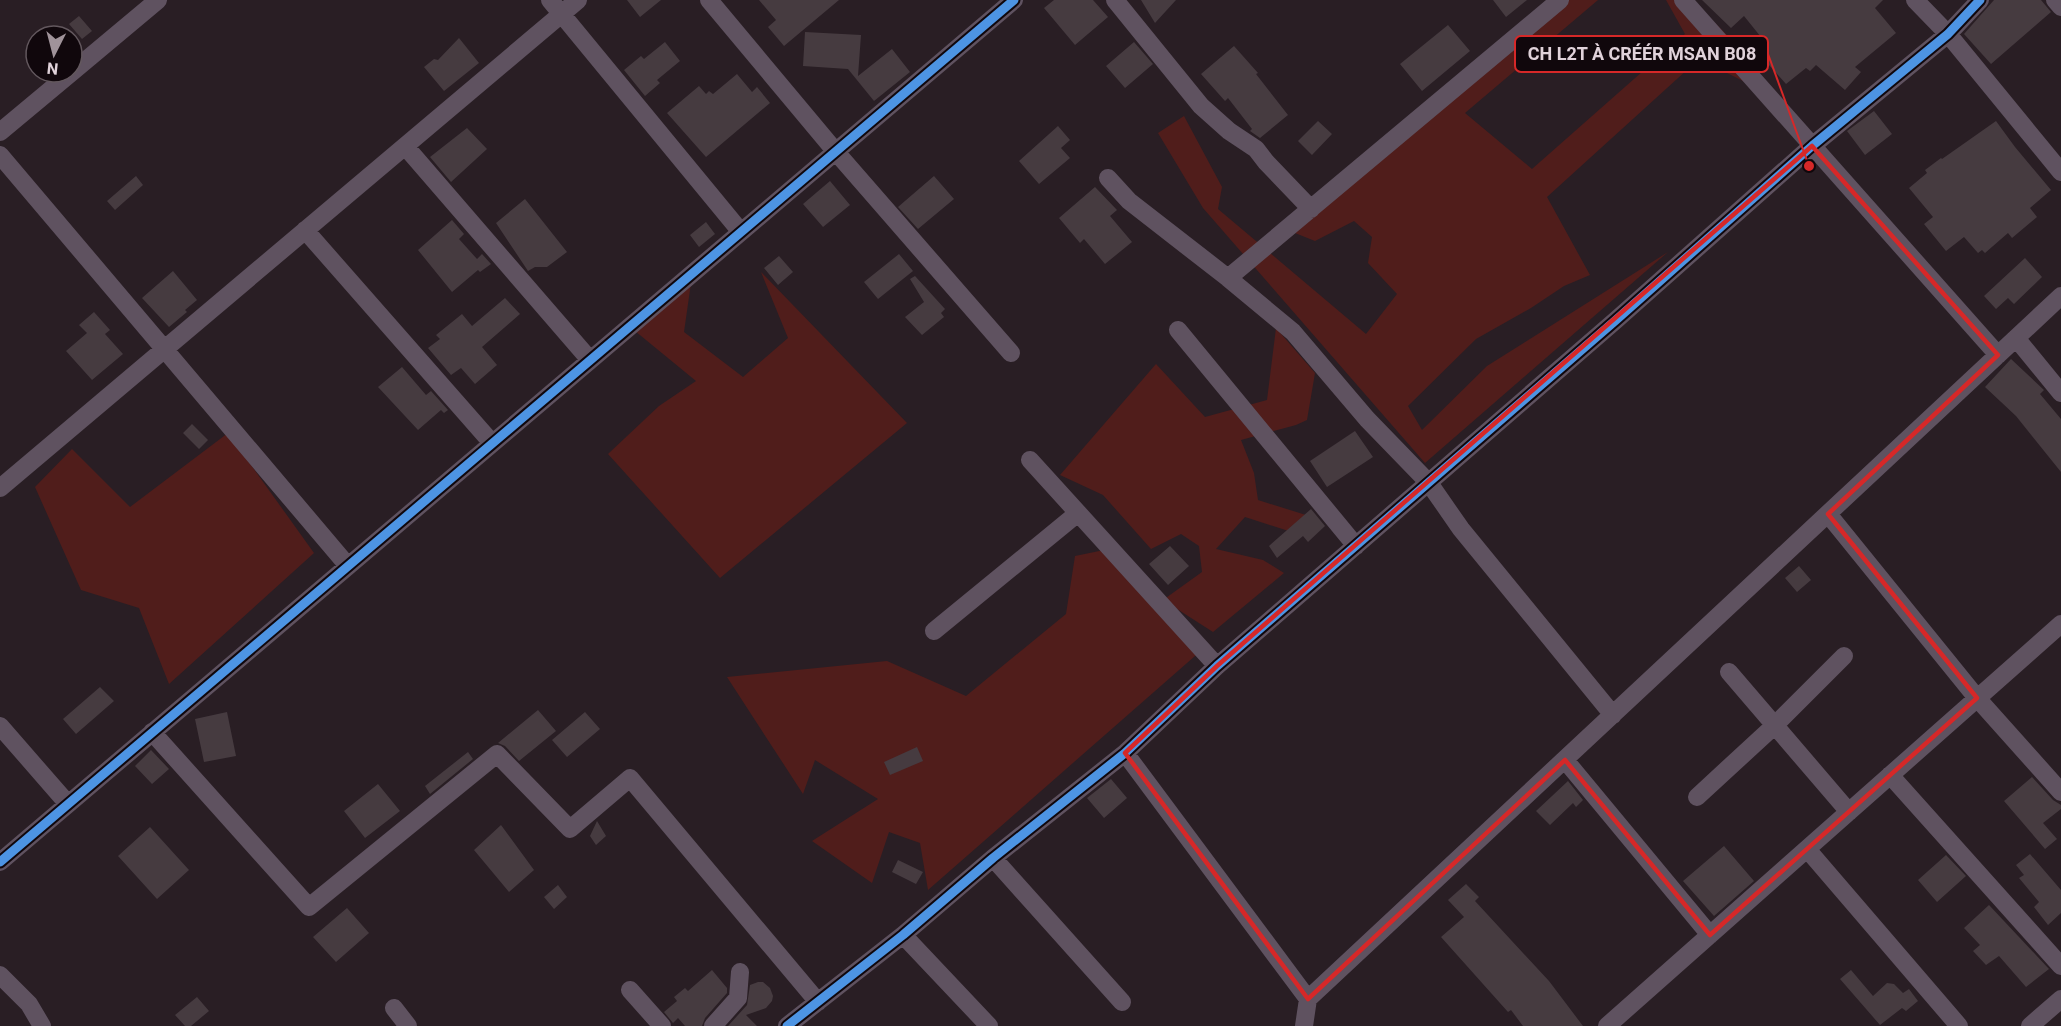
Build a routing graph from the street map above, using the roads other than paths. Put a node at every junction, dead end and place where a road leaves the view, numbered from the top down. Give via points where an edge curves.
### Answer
1 (158, 0) edge
2 (578, 0) edge
3 (709, 0) edge
4 (1014, 0) edge
5 (1115, 0) edge
6 (1560, 0) edge
7 (1683, 0) edge
8 (1916, 0) edge
9 (1980, 0) edge
10 (2055, 0) edge
11 (556, 7) edge
12 (2061, 8) edge
13 (1948, 34) junction
14 (84, 62) edge
15 (58, 84) edge
16 (0, 132) edge
17 (405, 146) junction
18 (1812, 146) junction
19 (836, 152) junction
20 (0, 155) edge
21 (2061, 172) edge
22 (1107, 178) dead end
23 (1311, 209) junction
24 (305, 230) junction
25 (741, 232) junction
26 (1228, 278) junction
27 (2061, 296) edge
28 (1178, 330) dead end
29 (2016, 338) junction
30 (165, 349) junction
31 (1011, 352) dead end
32 (1998, 355) junction
33 (590, 360) junction
34 (2061, 393) edge
35 (492, 443) junction
36 (1030, 460) dead end
37 (1429, 483) junction
38 (0, 488) edge
39 (1078, 513) junction
40 (1828, 514) junction
41 (1356, 546) junction
42 (348, 566) junction
43 (2061, 624) edge
44 (934, 631) dead end
45 (1844, 656) dead end
46 (1217, 666) junction
47 (1730, 672) dead end
48 (1977, 698) junction
49 (1613, 715) junction
50 (1775, 725) junction
51 (0, 726) edge
52 (152, 732) junction
53 (1125, 753) junction
54 (1566, 759) junction
55 (1890, 775) junction
56 (2061, 792) edge
57 (1696, 797) dead end
58 (68, 804) junction
59 (1849, 812) junction
60 (1807, 849) junction
61 (993, 858) junction
62 (0, 862) edge
63 (903, 935) junction
64 (1710, 935) junction
65 (2061, 966) edge
66 (740, 972) dead end
67 (0, 975) edge
68 (630, 990) dead end
69 (1308, 999) junction
70 (2061, 999) edge
71 (818, 1002) junction
72 (1122, 1002) dead end
73 (394, 1008) dead end
74 (42, 1026) edge
75 (408, 1026) edge
76 (662, 1026) edge
77 (713, 1026) edge
78 (787, 1026) edge
79 (989, 1026) edge
80 (1304, 1026) edge
81 (1606, 1026) edge
82 (1959, 1026) edge
83 (2030, 1026) edge

1 - 14 street
2 - 11 street
3 - 19 street
4 - 19 street
5 - 23 street via 1201,106 1256,149
6 - 23 street
7 - 18 street
8 - 13 street
9 - 13 street
10 - 12 street
11 - 17 street
11 - 25 street
13 - 18 street
13 - 21 street
15 - 16 street
17 - 24 street
17 - 33 street
18 - 32 street
18 - 37 street
19 - 25 street
19 - 31 street
20 - 30 street
22 - 26 street via 1129,201
23 - 26 street
24 - 30 street
24 - 35 street
25 - 33 street
26 - 37 street via 1293,332
27 - 29 street
28 - 41 street
29 - 32 street
29 - 34 street
30 - 38 street
30 - 42 street
32 - 40 street
33 - 35 street
35 - 42 street
36 - 39 street
37 - 41 street
37 - 49 street via 1461,529
39 - 44 street
39 - 46 street
40 - 48 street
40 - 49 street
41 - 46 street
42 - 52 street
43 - 48 street
45 - 50 street
46 - 53 street
47 - 50 street
48 - 55 street
48 - 56 street
49 - 54 street
50 - 57 street
50 - 59 street
51 - 58 street
52 - 58 street
52 - 71 street via 309,907 497,754 570,830 630,778
53 - 61 street
53 - 69 street
54 - 64 street
54 - 69 street
55 - 59 street
55 - 65 street
58 - 62 street
59 - 60 street
60 - 64 street
60 - 82 street
61 - 63 street
61 - 72 street
63 - 71 street
63 - 79 street
64 - 81 street
66 - 77 street via 738,998
67 - 74 street via 29,1004
68 - 76 street
69 - 80 street
70 - 83 street
71 - 78 street
73 - 75 street

